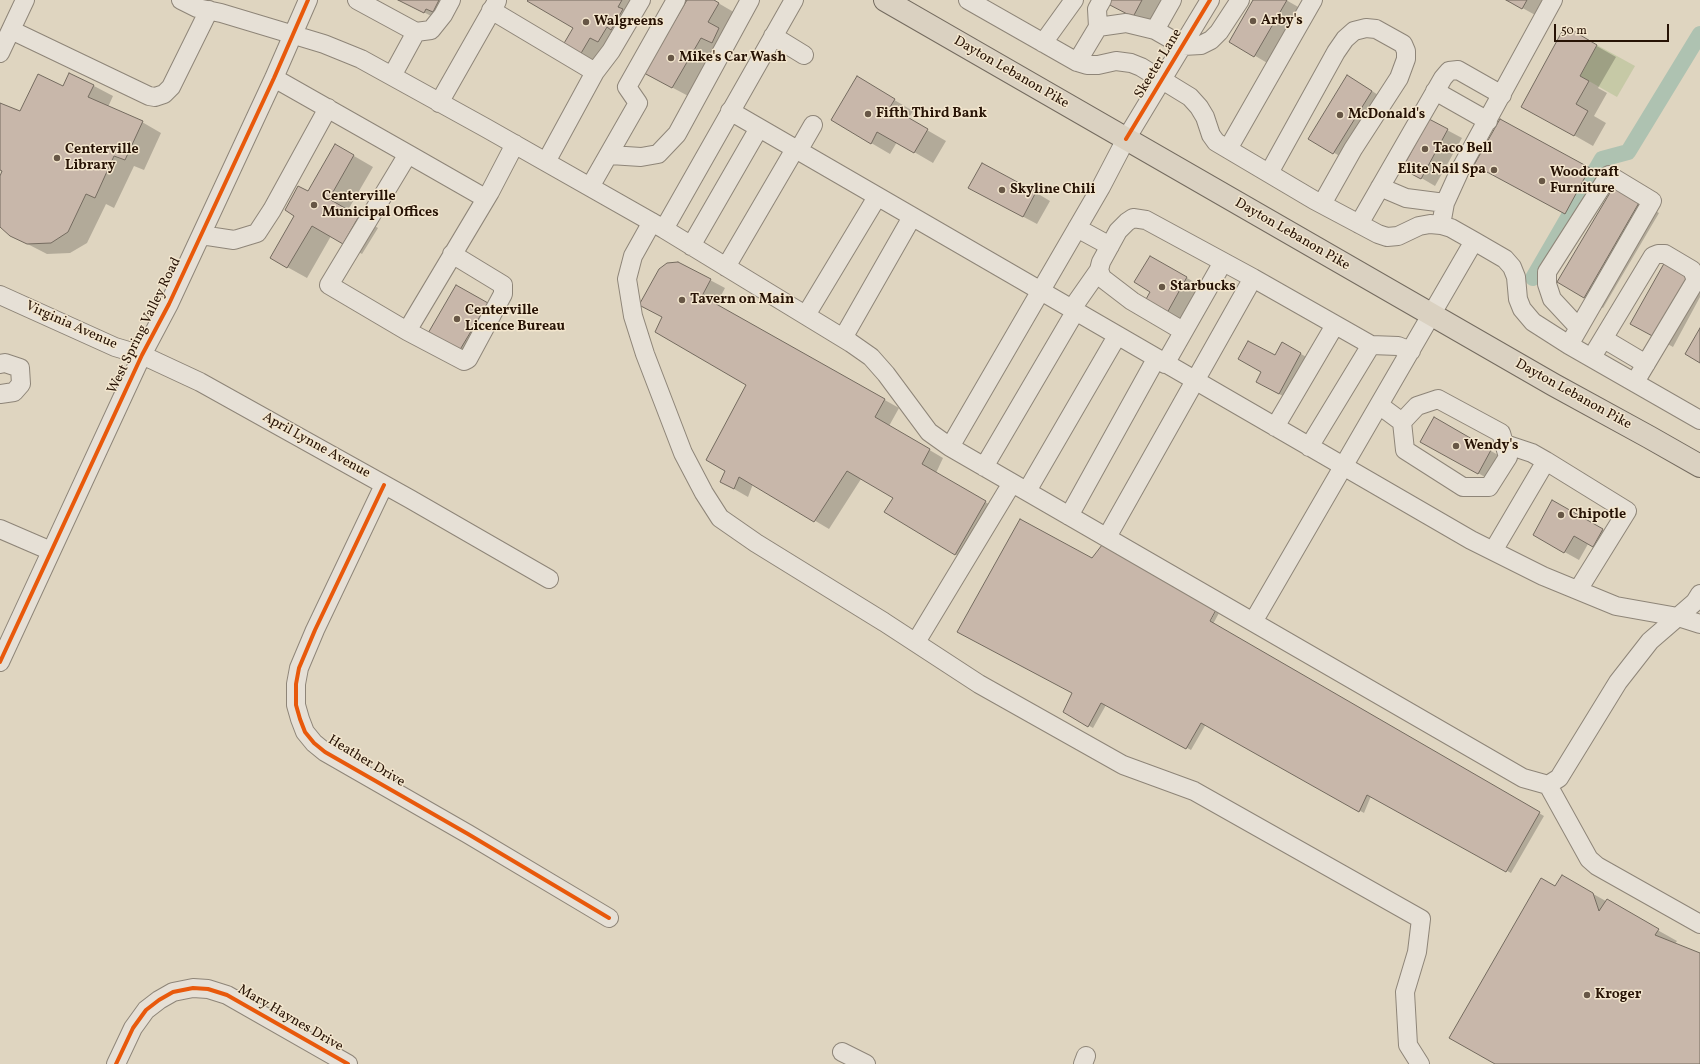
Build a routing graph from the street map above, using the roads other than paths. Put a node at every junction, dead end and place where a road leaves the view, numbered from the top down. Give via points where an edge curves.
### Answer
1 (25, 0) edge
2 (181, 0) edge
3 (308, 0) edge
4 (357, 0) edge
5 (451, 0) edge
6 (641, 0) edge
7 (676, 0) edge
8 (750, 0) edge
9 (794, 0) edge
10 (885, 0) edge
11 (968, 0) edge
12 (1074, 0) edge
13 (1102, 0) edge
14 (1172, 0) edge
15 (1210, 0) edge
16 (1240, 0) edge
17 (1553, 0) edge
18 (1309, 1) edge
19 (494, 5) edge
20 (209, 10) junction
21 (1098, 27) junction
22 (11, 30) junction
23 (1155, 30) junction
24 (416, 32) junction
25 (293, 34) junction
26 (773, 36) junction
27 (1043, 43) junction
28 (1183, 46) junction
29 (0, 53) edge
30 (804, 55) dead end
31 (1077, 62) junction
32 (595, 72) junction
33 (392, 76) junction
34 (274, 78) junction
35 (1162, 80) junction
36 (1435, 90) junction
37 (1502, 95) junction
38 (439, 103) junction
39 (328, 108) junction
40 (730, 111) junction
41 (1488, 120) junction
42 (813, 125) dead end
43 (759, 128) junction
44 (1126, 139) junction
45 (515, 144) junction
46 (1228, 149) junction
47 (797, 150) junction
48 (408, 154) junction
49 (610, 155) junction
50 (546, 162) junction
51 (1269, 173) junction
52 (590, 187) junction
53 (1380, 187) junction
54 (877, 197) junction
55 (486, 198) junction
56 (1445, 203) junction
57 (1322, 204) junction
58 (912, 217) junction
59 (1359, 224) junction
60 (1441, 225) junction
61 (658, 226) junction
62 (1077, 228) junction
63 (201, 235) junction
64 (1114, 238) junction
65 (1474, 241) junction
66 (691, 246) junction
67 (452, 254) junction
68 (1223, 262) junction
69 (726, 267) junction
70 (1099, 270) junction
71 (1253, 278) junction
72 (1040, 292) junction
73 (0, 295) edge
74 (1073, 311) junction
75 (806, 315) junction
76 (1432, 315) junction
77 (1335, 325) junction
78 (1578, 327) junction
79 (407, 331) junction
80 (1183, 331) junction
81 (1117, 336) junction
82 (843, 338) junction
83 (1604, 338) junction
84 (1371, 345) junction
85 (1569, 345) junction
86 (1411, 351) junction
87 (142, 355) junction
88 (1592, 358) junction
89 (1161, 361) junction
90 (0, 364) edge
91 (1646, 364) junction
92 (1194, 381) junction
93 (1635, 382) junction
94 (0, 394) edge
95 (1379, 405) junction
96 (1700, 420) edge
97 (1402, 422) junction
98 (1275, 428) junction
99 (1505, 444) junction
100 (950, 447) junction
101 (1309, 447) junction
102 (1546, 461) junction
103 (1700, 466) edge
104 (984, 467) junction
105 (1343, 467) junction
106 (384, 485) junction
107 (1020, 487) junction
108 (1069, 516) junction
109 (0, 529) edge
110 (1107, 538) junction
111 (51, 551) junction
112 (1493, 551) junction
113 (549, 579) dead end
114 (1578, 590) junction
115 (1700, 594) edge
116 (1678, 616) junction
117 (1253, 622) junction
118 (1700, 624) edge
119 (916, 642) junction
120 (0, 662) edge
121 (1548, 785) junction
122 (609, 918) dead end
123 (1700, 924) edge
124 (842, 1052) dead end
125 (116, 1064) edge
126 (348, 1064) edge
127 (866, 1064) edge
128 (1420, 1064) edge

1 - 22 street
2 - 20 street via 197,8
3 - 25 street, West Spring Valley Road
4 - 24 street
5 - 24 street via 431,30
6 - 32 street via 611,51
7 - 49 street via 627,87 638,104
8 - 49 street via 678,134 658,154 641,157
9 - 26 street
10 - 44 main road, Dayton Lebanon Pike
11 - 27 street
12 - 27 street
13 - 21 street via 1097,9
14 - 23 street
15 - 28 street, Skeeter Lane
16 - 28 street via 1211,40 1201,45
17 - 37 street
18 - 46 street
19 - 32 street
19 - 38 street
20 - 22 street via 171,87 155,98
20 - 25 street
21 - 23 street via 1126,23
21 - 31 street
22 - 29 street
23 - 28 street
24 - 33 street
25 - 33 street via 361,59
25 - 34 street, West Spring Valley Road
26 - 30 street
26 - 40 street
27 - 31 street
28 - 35 street, Skeeter Lane
31 - 35 street via 1087,65 1116,61 1131,63
32 - 50 street
33 - 38 street
34 - 39 street
34 - 63 street, West Spring Valley Road
35 - 44 street, Skeeter Lane
35 - 46 street via 1190,97 1199,106 1206,117 1211,136
36 - 37 street via 1449,71 1458,70
36 - 41 street
36 - 53 street
37 - 41 street
38 - 45 street
39 - 48 street
39 - 63 street via 276,204 257,233 234,240
40 - 43 street
40 - 61 street
41 - 56 street
42 - 47 street
43 - 47 street
43 - 66 street
44 - 62 street, Skeeter Lane
44 - 76 main road, Dayton Lebanon Pike
45 - 50 street
45 - 55 street
46 - 51 street
47 - 54 street
47 - 69 street
48 - 55 street
48 - 79 street via 329,285
49 - 52 street
50 - 52 street
51 - 57 street
51 - 57 street via 1345,39 1354,31 1366,28 1376,29 1403,44 1406,59 1399,78 1353,149
52 - 61 street
53 - 56 street via 1406,198
53 - 59 street
54 - 58 street
54 - 75 street
55 - 67 street
56 - 60 street
57 - 59 street
58 - 72 street
58 - 82 street
59 - 60 street via 1388,237 1398,236 1419,226
60 - 65 street
61 - 66 street
61 - 119 street via 633,256 627,279 633,316 678,439 704,493 720,518
62 - 64 street
62 - 72 street, Skeeter Lane
63 - 87 street, West Spring Valley Road
64 - 68 street via 1133,218 1139,218
64 - 70 street
65 - 76 street
65 - 85 street via 1505,259 1512,267 1516,277 1518,299 1528,317
66 - 69 street
67 - 79 street
67 - 79 street via 503,285 503,294 468,359 464,361
68 - 71 street
68 - 80 street
69 - 75 street
70 - 74 street
70 - 80 street via 1105,281 1162,320
71 - 77 street
71 - 92 street
72 - 74 street
72 - 100 street, Skeeter Lane
73 - 87 street, Virginia Avenue via 115,347
74 - 81 street
74 - 104 street
75 - 82 street
76 - 86 street
76 - 103 main road, Dayton Lebanon Pike
77 - 84 street
77 - 98 street
78 - 78 street via 1652,201 1609,175 1547,272 1552,299
78 - 85 street
80 - 89 street
81 - 89 street
81 - 107 street
82 - 100 street via 871,357 929,432
83 - 88 street
83 - 91 street
83 - 91 street via 1653,256 1665,254 1692,270 1696,280
84 - 86 street via 1398,346
84 - 101 street
85 - 88 street
86 - 95 street
87 - 106 street, April Lynne Avenue via 200,382
87 - 111 street, West Spring Valley Road
88 - 93 street
89 - 92 street
89 - 108 street
90 - 94 street via 20,368 21,384 14,392
91 - 93 street
92 - 98 street
92 - 110 street
93 - 96 street
95 - 97 street
95 - 105 street
97 - 99 street via 1416,406 1438,399 1501,433
97 - 99 street via 1405,450 1463,487 1489,487 1508,457
98 - 101 street
99 - 102 street via 1532,453
100 - 104 street
101 - 105 street
102 - 112 street
102 - 114 street via 1627,511
104 - 107 street
105 - 112 street
105 - 117 street
106 - 113 street, April Lynne Avenue
106 - 122 street, Heather Drive via 299,668 296,706 305,732 325,752
107 - 108 street
107 - 119 street
108 - 110 street
109 - 111 street
110 - 117 street
111 - 120 street, West Spring Valley Road
112 - 114 street
114 - 116 street via 1616,606
115 - 116 street via 1695,602
116 - 118 street
116 - 121 street via 1650,641 1618,682 1559,778
117 - 121 street via 1523,778
119 - 128 street via 979,684 1123,765 1194,791 1421,920 1417,952 1405,992 1408,1045
121 - 123 street via 1589,859
124 - 127 street
125 - 126 street, Mary Haynes Drive via 146,1010 173,992 193,988 208,989 227,995

